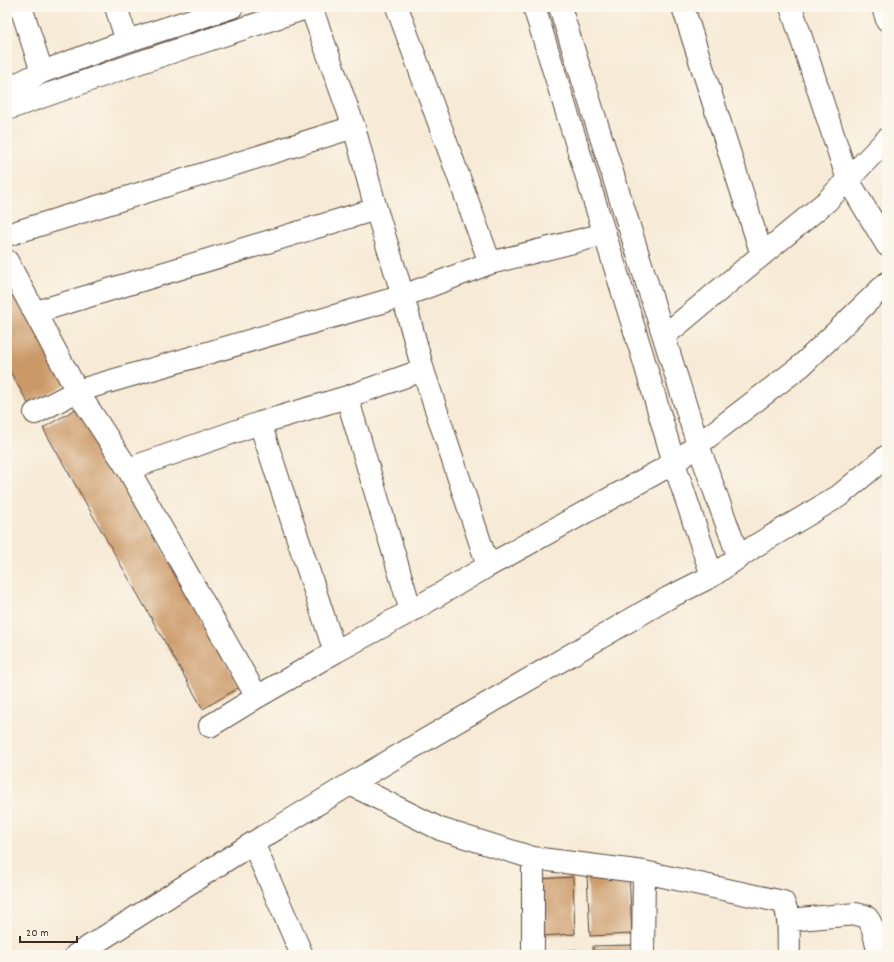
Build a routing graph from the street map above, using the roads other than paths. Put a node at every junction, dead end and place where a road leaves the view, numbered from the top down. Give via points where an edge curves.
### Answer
1 (21, 7) edge
2 (116, 7) edge
3 (232, 7) edge
4 (397, 7) edge
5 (534, 7) edge
6 (560, 7) edge
7 (683, 7) edge
8 (791, 7) edge
9 (883, 7) edge
10 (304, 8) edge
11 (887, 20) edge
12 (127, 41) junction
13 (42, 72) junction
14 (7, 89) edge
15 (7, 109) edge
16 (354, 127) junction
17 (887, 140) edge
18 (848, 180) junction
19 (376, 209) junction
20 (605, 234) junction
21 (7, 235) edge
22 (887, 245) edge
23 (762, 255) junction
24 (7, 261) edge
25 (490, 263) junction
26 (887, 283) edge
27 (403, 296) junction
28 (36, 312) junction
29 (664, 336) junction
30 (423, 370) junction
31 (78, 392) junction
32 (348, 397) junction
33 (35, 413) dead end
34 (260, 423) junction
35 (698, 445) junction
36 (887, 456) edge
37 (674, 463) junction
38 (128, 469) junction
39 (739, 558) junction
40 (488, 566) junction
41 (712, 576) junction
42 (411, 611) junction
43 (335, 652) junction
44 (257, 697) junction
45 (210, 726) dead end
46 (350, 784) junction
47 (253, 843) junction
48 (533, 858) junction
49 (644, 872) junction
50 (788, 920) junction
51 (76, 955) edge
52 (302, 955) edge
53 (533, 955) edge
54 (643, 955) edge
55 (789, 955) edge
56 (879, 955) edge

1 - 13 street
2 - 12 street
3 - 12 street
4 - 25 street
5 - 20 street
6 - 29 street
7 - 23 street
8 - 18 street
9 - 11 street
10 - 15 street
10 - 16 street
12 - 13 street
13 - 14 street
16 - 19 street
16 - 21 street
17 - 18 street
18 - 22 street
18 - 23 street
19 - 27 street
19 - 28 street
20 - 25 street
20 - 37 street
23 - 29 street
24 - 28 street
25 - 27 street
26 - 35 street via 801,366
27 - 30 street
27 - 31 street
28 - 31 street
29 - 35 street
30 - 32 street
30 - 40 street
31 - 33 street
31 - 38 street
32 - 34 street
32 - 42 street
34 - 38 street
34 - 43 street
35 - 37 street
35 - 39 street
36 - 39 street via 839,496
37 - 40 street
37 - 41 street
38 - 44 street
39 - 41 street
40 - 42 street
41 - 46 street via 668,598
42 - 43 street
43 - 44 street
44 - 45 street
46 - 47 street
46 - 48 street via 440,829
47 - 51 street
47 - 52 street
48 - 49 street
48 - 53 street
49 - 50 street via 779,900 785,906
49 - 54 street
50 - 55 street
50 - 56 street via 856,914 864,916 872,928

